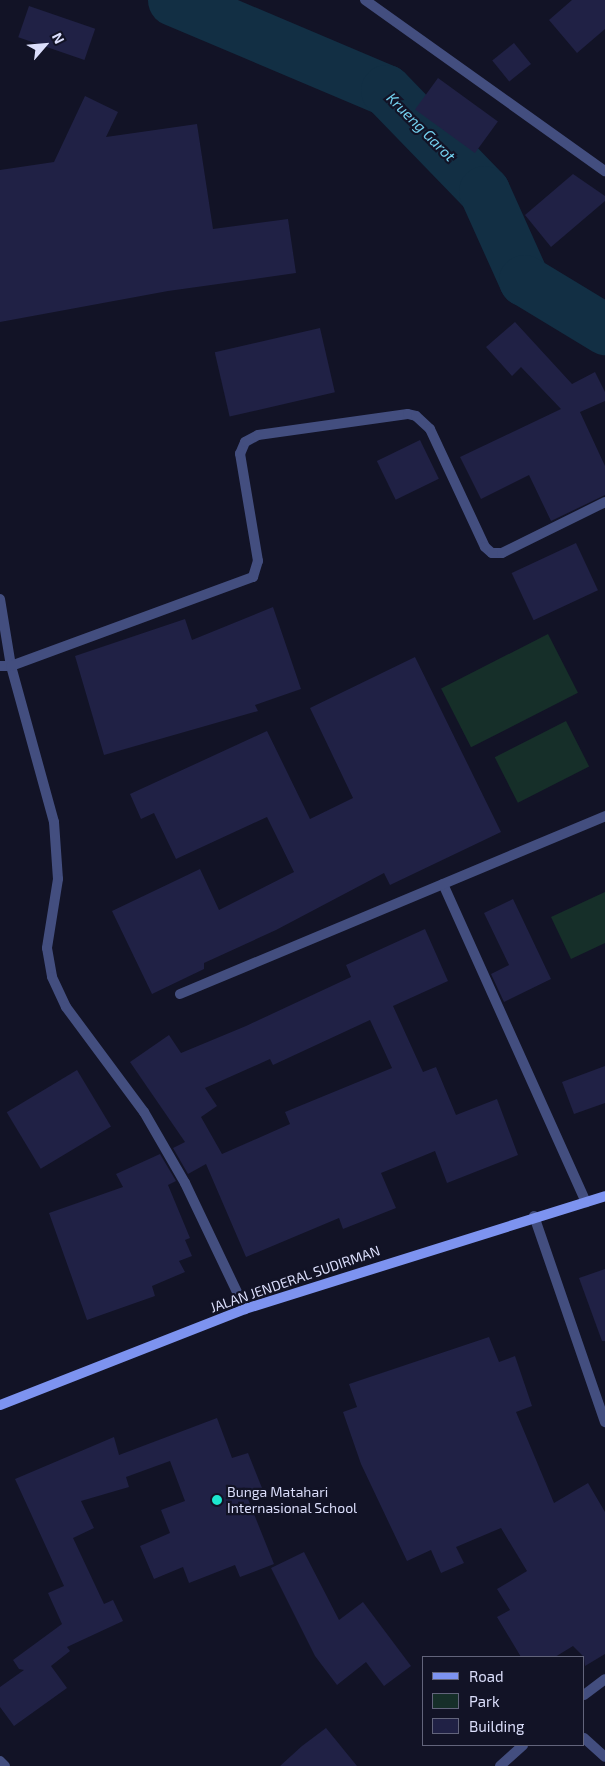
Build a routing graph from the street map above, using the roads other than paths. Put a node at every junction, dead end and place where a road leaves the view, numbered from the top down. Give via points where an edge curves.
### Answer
1 (366, 0) edge
2 (605, 171) edge
3 (605, 502) edge
4 (0, 599) edge
5 (0, 666) edge
6 (11, 666) junction
7 (605, 816) edge
8 (443, 884) junction
9 (180, 994) dead end
10 (605, 1196) edge
11 (586, 1202) junction
12 (534, 1216) junction
13 (245, 1309) junction
14 (0, 1405) edge
15 (605, 1422) edge
16 (605, 1678) edge
17 (585, 1694) edge
18 (585, 1739) edge
19 (522, 1746) edge
20 (605, 1756) edge
21 (0, 1761) edge
22 (5, 1766) edge
23 (500, 1766) edge

1 - 2 street
3 - 6 street via 502,553 492,554 485,547 430,428 416,416 408,414 258,435 245,442 240,454 258,561 253,577
4 - 6 street
5 - 6 street
6 - 13 street via 48,795 58,854 58,880 47,948 52,977 66,1007 148,1120 185,1183
7 - 8 street
8 - 9 street
8 - 11 street
10 - 11 street, JALAN JENDERAL SUDIRMAN
11 - 12 street, JALAN JENDERAL SUDIRMAN
12 - 13 street, JALAN JENDERAL SUDIRMAN
12 - 15 street
13 - 14 street, JALAN JENDERAL SUDIRMAN
16 - 17 street
18 - 20 street
19 - 23 street
21 - 22 street

